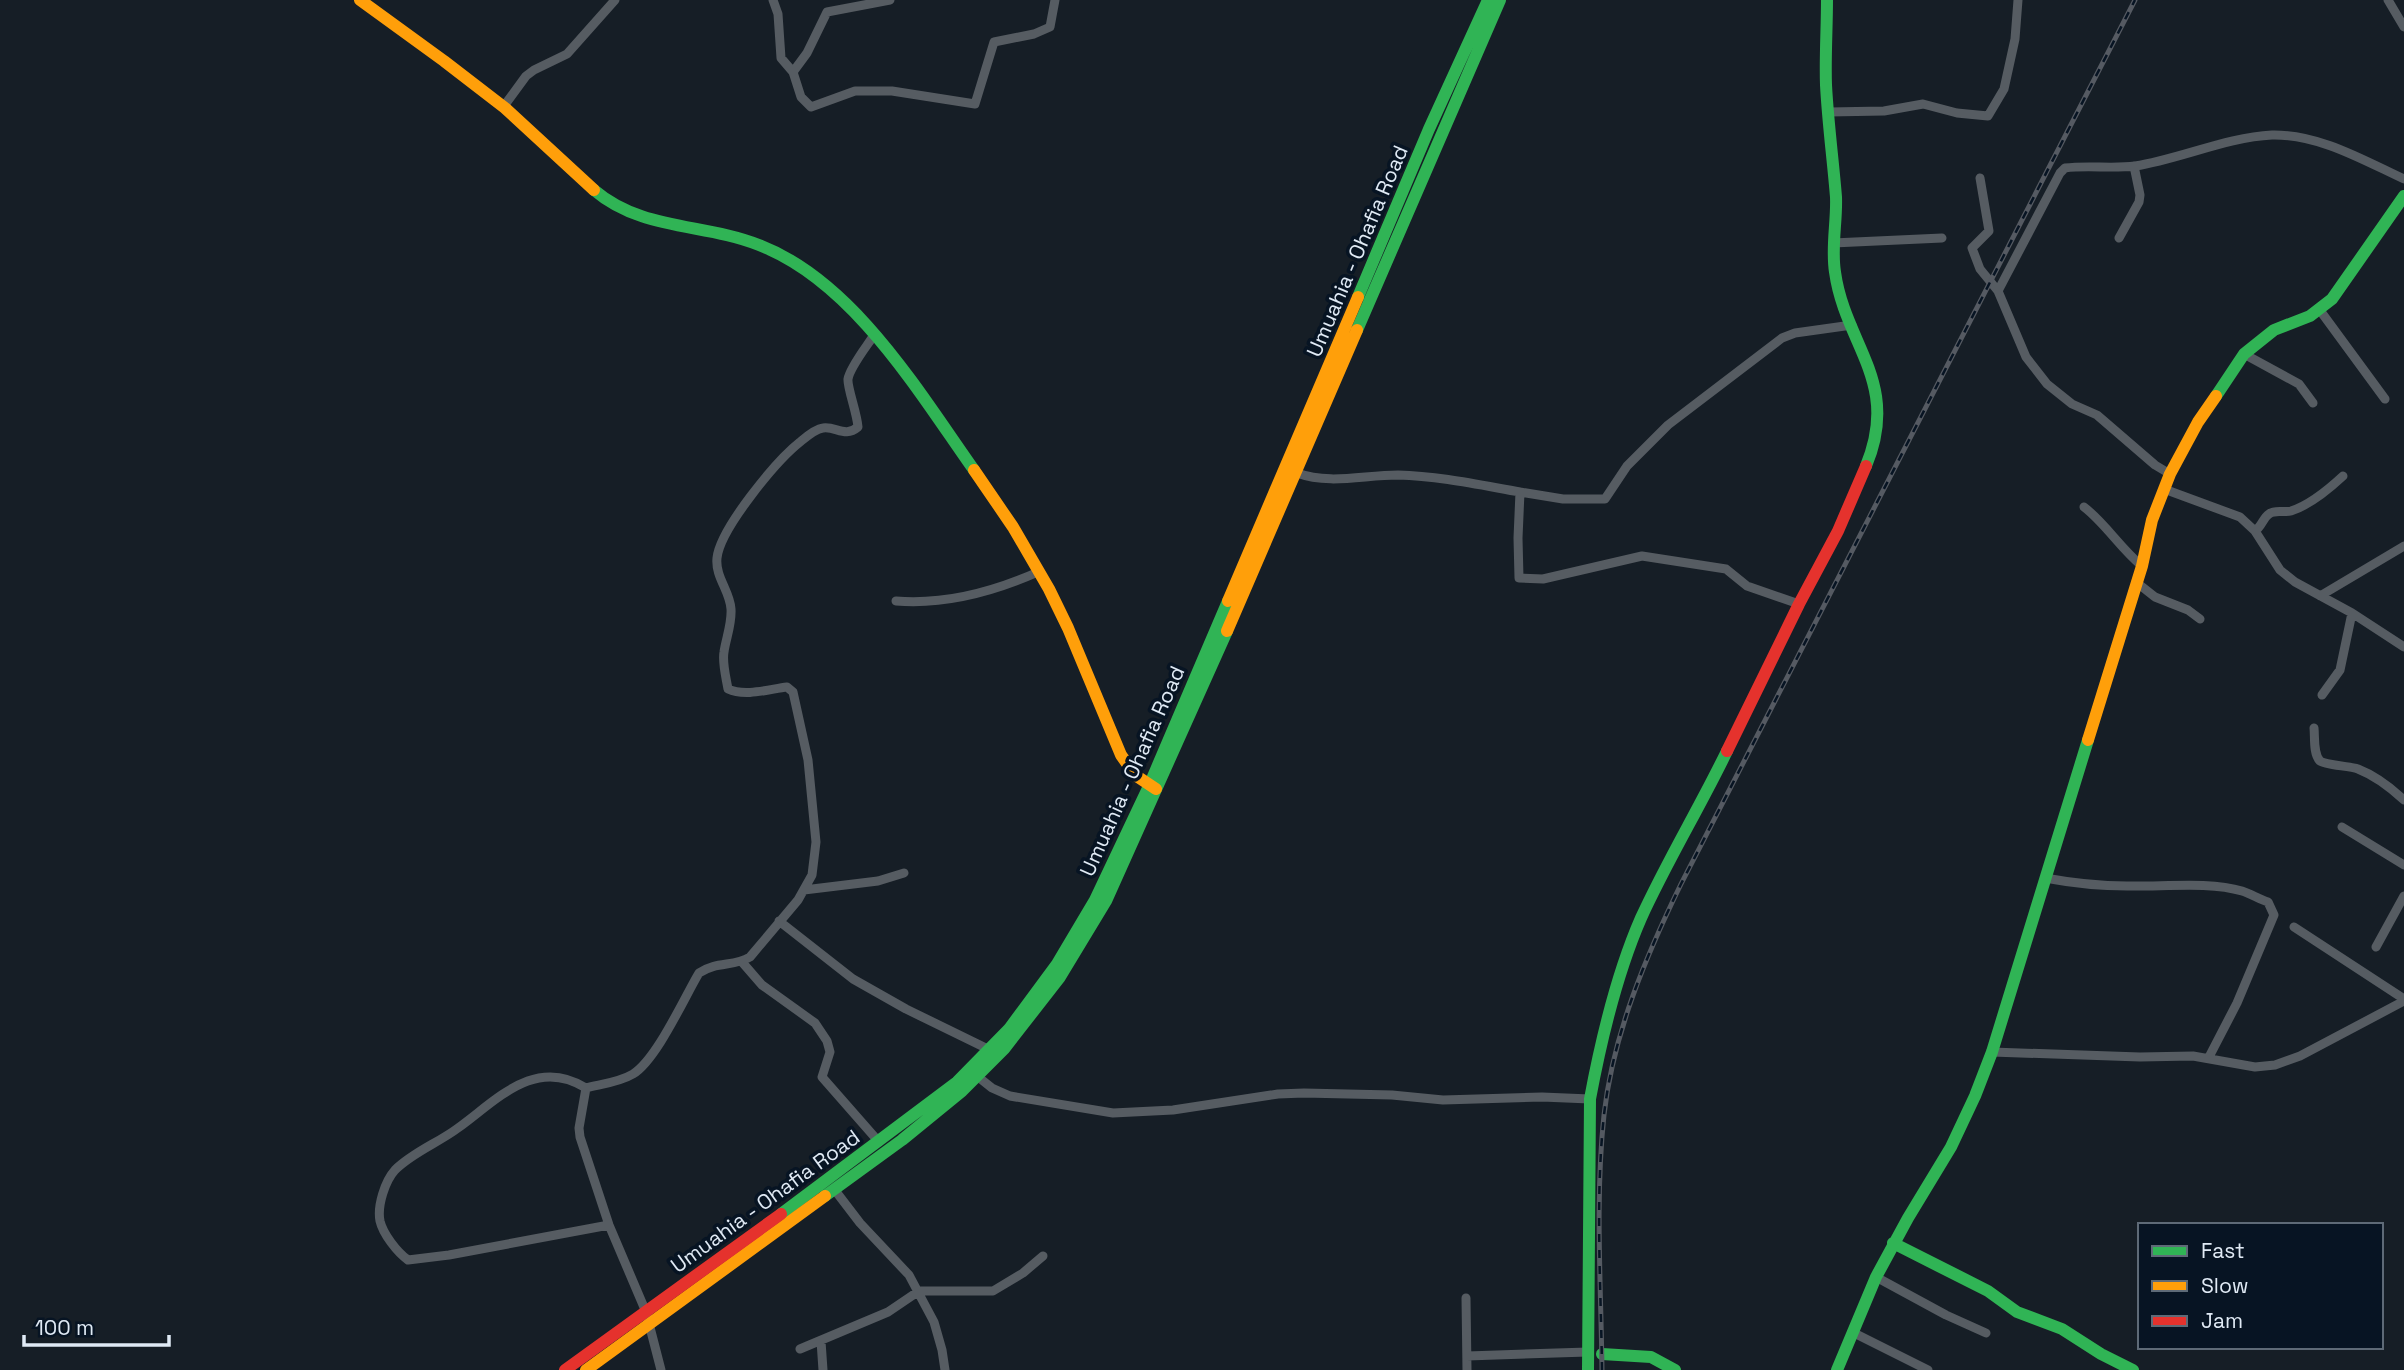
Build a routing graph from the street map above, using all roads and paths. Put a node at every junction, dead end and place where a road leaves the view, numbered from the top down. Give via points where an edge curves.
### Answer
1 (360, 0) edge
2 (615, 0) edge
3 (773, 0) edge
4 (888, 0) edge
5 (1055, 0) edge
6 (1488, 0) edge
7 (1500, 0) edge
8 (1827, 0) edge
9 (2018, 0) edge
10 (2388, 0) edge
11 (2404, 27) edge
12 (793, 72) junction
13 (503, 106) junction
14 (1829, 111) junction
15 (2134, 166) junction
16 (1980, 178) dead end
17 (2404, 179) edge
18 (2404, 196) edge
19 (1942, 238) dead end
20 (2119, 238) dead end
21 (1833, 243) junction
22 (1998, 291) junction
23 (2319, 309) junction
24 (1852, 325) junction
25 (874, 335) junction
26 (2244, 354) junction
27 (2385, 399) dead end
28 (2313, 402) dead end
29 (1297, 473) junction
30 (2170, 474) junction
31 (2343, 476) dead end
32 (2164, 489) junction
33 (1520, 492) junction
34 (2084, 507) dead end
35 (2255, 531) junction
36 (2404, 546) edge
37 (2142, 566) junction
38 (1038, 572) junction
39 (2136, 582) junction
40 (2320, 596) junction
41 (895, 601) dead end
42 (1799, 604) junction
43 (2352, 613) junction
44 (2200, 619) dead end
45 (2404, 647) edge
46 (2322, 695) dead end
47 (2314, 728) dead end
48 (1152, 788) junction
49 (2404, 800) edge
50 (2342, 827) dead end
51 (2404, 865) edge
52 (904, 873) dead end
53 (2045, 878) junction
54 (804, 890) junction
55 (2404, 897) edge
56 (779, 921) junction
57 (2294, 928) dead end
58 (2376, 947) dead end
59 (742, 962) junction
60 (2404, 1000) edge
61 (990, 1050) junction
62 (1992, 1052) junction
63 (2209, 1057) junction
64 (977, 1076) junction
65 (586, 1088) junction
66 (1590, 1099) junction
67 (879, 1142) junction
68 (834, 1189) junction
69 (609, 1225) junction
70 (1893, 1243) junction
71 (1043, 1256) dead end
72 (1876, 1277) junction
73 (919, 1291) junction
74 (1466, 1298) dead end
75 (648, 1318) junction
76 (1852, 1332) junction
77 (1986, 1333) dead end
78 (821, 1340) junction
79 (800, 1349) dead end
80 (1588, 1352) junction
81 (1602, 1354) dead end
82 (1467, 1356) junction
83 (565, 1370) edge
84 (586, 1370) edge
85 (662, 1370) edge
86 (823, 1370) edge
87 (945, 1370) edge
88 (1467, 1370) edge
89 (1588, 1370) edge
90 (1675, 1370) edge
91 (1837, 1370) edge
92 (1928, 1370) edge
93 (2133, 1370) edge

1 - 13 street
2 - 13 street via 567,54 526,76
3 - 12 street via 781,58
4 - 12 street via 827,12
5 - 12 street via 1050,27 994,42 975,104 892,91 855,91 811,107 801,97
6 - 48 street, Umuahia - Ohafia Road
7 - 29 street, Umuahia - Ohafia Road
8 - 14 street
9 - 14 street via 2004,89 1988,116 1923,104 1884,111
10 - 11 street
13 - 25 street via 614,205 661,222 752,241 778,253 811,275
14 - 21 street via 1836,201
15 - 17 street via 2272,135 2333,146
15 - 20 street via 2139,202
15 - 22 street via 2062,170
16 - 22 street via 1989,231 1972,248 1980,269
18 - 23 street via 2332,299
19 - 21 street
21 - 24 street via 1840,294
22 - 30 street via 2026,357 2047,384 2072,404 2097,415
23 - 26 street via 2274,330
23 - 27 street
24 - 33 street via 1783,338 1668,425 1627,466 1605,499
24 - 42 street via 1874,379 1877,402 1871,453 1838,531
25 - 38 street via 967,460
25 - 54 street via 848,381 858,427 844,433 818,429 799,442 727,530 717,557 718,573 732,607 723,654 728,689 748,692 788,687 793,692 808,760 816,842 812,875
26 - 28 street via 2298,384
26 - 30 street
29 - 33 street via 1315,480 1398,475
29 - 48 street, Umuahia - Ohafia Road
30 - 32 street
31 - 35 street via 2291,512 2269,514
32 - 35 street via 2240,517
32 - 37 street
33 - 42 street via 1519,578 1543,579 1642,556 1726,569 1747,586
34 - 37 street
35 - 40 street via 2280,570
36 - 40 street
37 - 39 street
38 - 41 street via 985,593
38 - 48 street via 1060,610 1121,755
39 - 44 street
39 - 53 street
40 - 43 street
42 - 66 street via 1641,919 1614,997
43 - 45 street
43 - 46 street via 2340,670
47 - 49 street via 2319,760 2358,769
48 - 61 street, Umuahia - Ohafia Road via 1077,933 1036,995
48 - 64 street, Umuahia - Ohafia Road via 1090,933 1038,1007
50 - 51 street
52 - 54 street via 878,881
53 - 62 street
53 - 63 street via 2113,886 2226,888 2268,902 2274,915
54 - 56 street
55 - 58 street
56 - 59 street
56 - 61 street via 853,979
57 - 60 street
59 - 65 street via 710,966 699,973 635,1073
59 - 67 street via 762,985 815,1023 830,1052 822,1077
60 - 63 street via 2300,1056 2274,1065 2255,1067
61 - 67 street, Umuahia - Ohafia Road via 957,1082
62 - 63 street
62 - 70 street via 1951,1147
64 - 66 street via 1010,1096 1113,1113 1304,1093 1443,1100
64 - 68 street, Umuahia - Ohafia Road
65 - 69 street via 580,1137
65 - 69 street via 559,1077 518,1084 393,1172 381,1200 379,1219 408,1260
66 - 80 street
67 - 75 street, Umuahia - Ohafia Road
68 - 73 street
68 - 75 street, Umuahia - Ohafia Road
69 - 75 street
70 - 72 street
70 - 93 street
71 - 73 street via 993,1291
72 - 76 street
72 - 77 street
73 - 78 street via 888,1312
73 - 87 street via 934,1322
74 - 82 street
75 - 83 street, Umuahia - Ohafia Road
75 - 84 street, Umuahia - Ohafia Road
75 - 85 street
76 - 91 street
76 - 92 street
78 - 79 street
78 - 86 street
80 - 82 street
80 - 89 street
81 - 90 street via 1651,1357
82 - 88 street

